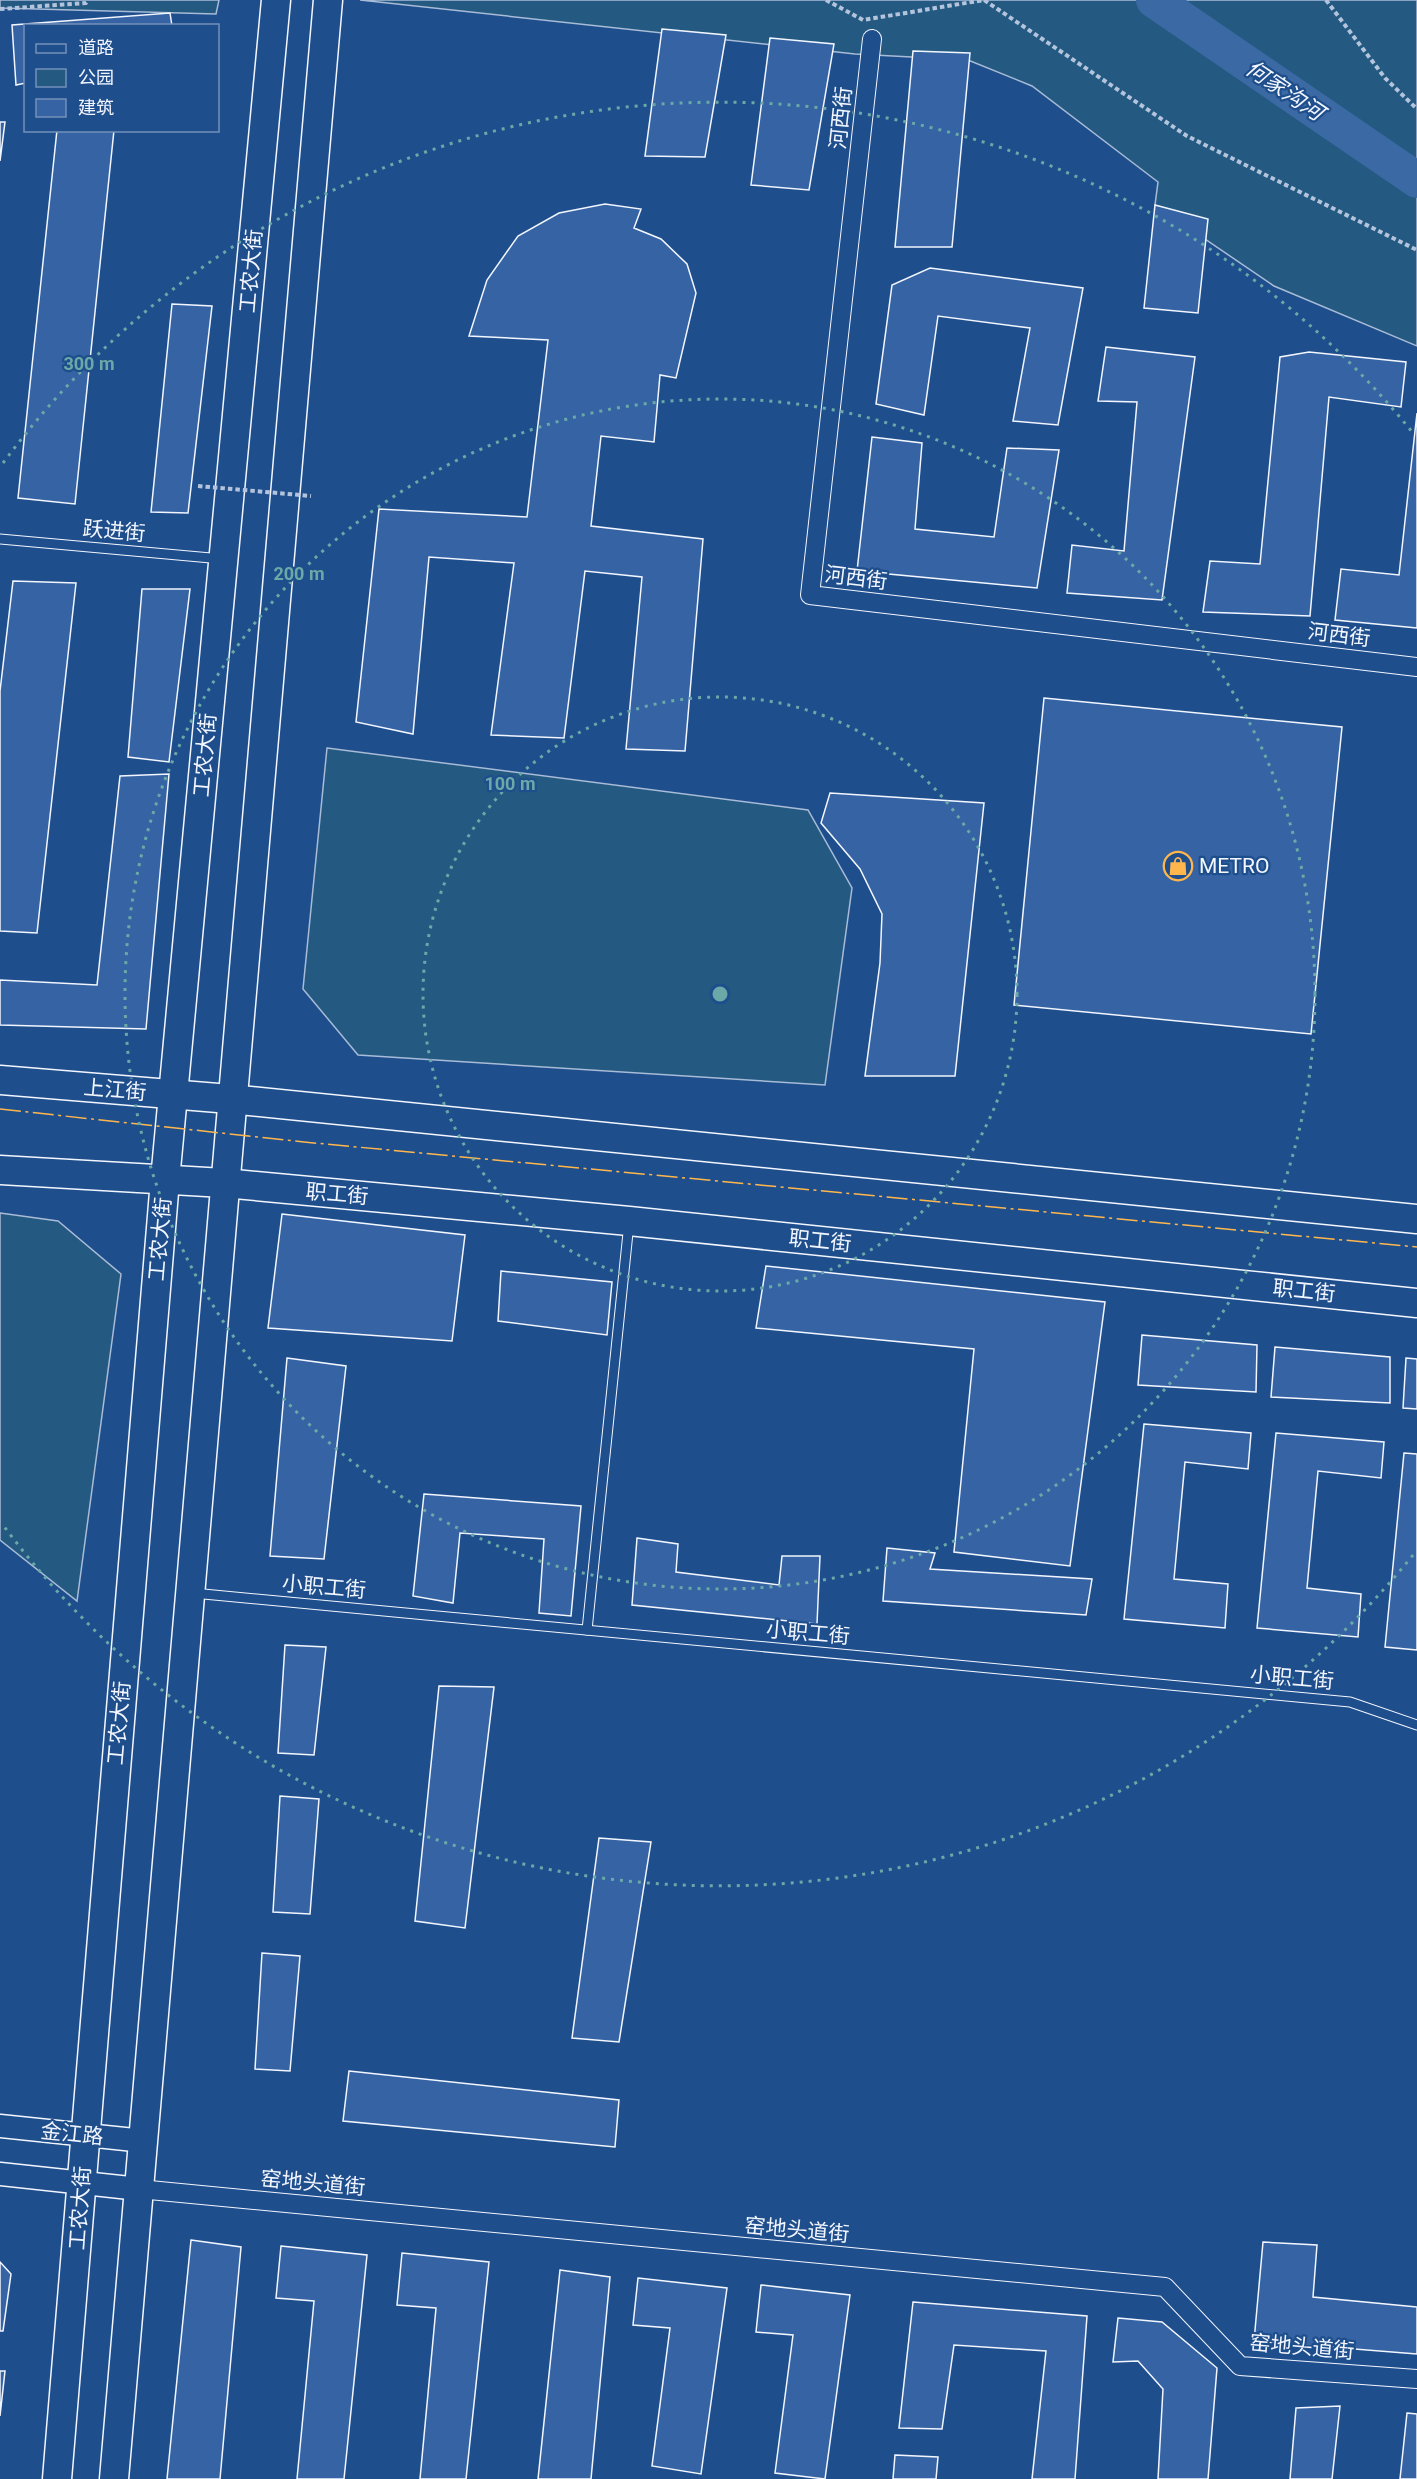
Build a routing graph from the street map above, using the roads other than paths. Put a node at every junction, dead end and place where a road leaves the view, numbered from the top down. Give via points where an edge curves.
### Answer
1 (276, 0) edge
2 (328, 0) edge
3 (872, 39) dead end
4 (0, 538) edge
5 (224, 560) junction
6 (1417, 667) edge
7 (0, 1080) edge
8 (173, 1095) junction
9 (230, 1100) junction
10 (0, 1170) edge
11 (165, 1180) junction
12 (224, 1183) junction
13 (1417, 1219) edge
14 (629, 1221) junction
15 (1417, 1303) edge
16 (191, 1593) junction
17 (587, 1630) junction
18 (1417, 1725) edge
19 (0, 2126) edge
20 (85, 2135) junction
21 (144, 2140) junction
22 (0, 2174) edge
23 (83, 2183) junction
24 (139, 2189) junction
25 (1417, 2379) edge
26 (57, 2479) edge
27 (114, 2479) edge

1 - 5 main road, 工农大街
2 - 9 main road
3 - 6 street, 河西街 via 810,595
4 - 5 lane, 跃进街
5 - 8 main road, 工农大街
7 - 8 main road, 上江街
8 - 9 main road, 上江街
8 - 11 main road, 工农大街
9 - 12 main road
9 - 13 main road
10 - 11 main road
11 - 12 main road
11 - 20 main road, 工农大街
12 - 14 main road, 职工街
12 - 16 main road
14 - 15 main road, 职工街
14 - 17 lane
16 - 17 lane, 小职工街
16 - 21 main road
17 - 18 lane, 小职工街 via 1350,1702
19 - 20 street, 金江路
20 - 21 street, 金江路
20 - 23 main road, 工农大街
21 - 24 main road
22 - 23 street
23 - 24 street
23 - 26 main road, 工农大街
24 - 25 street, 窑地头道街 via 1165,2287 1240,2367
24 - 27 main road

